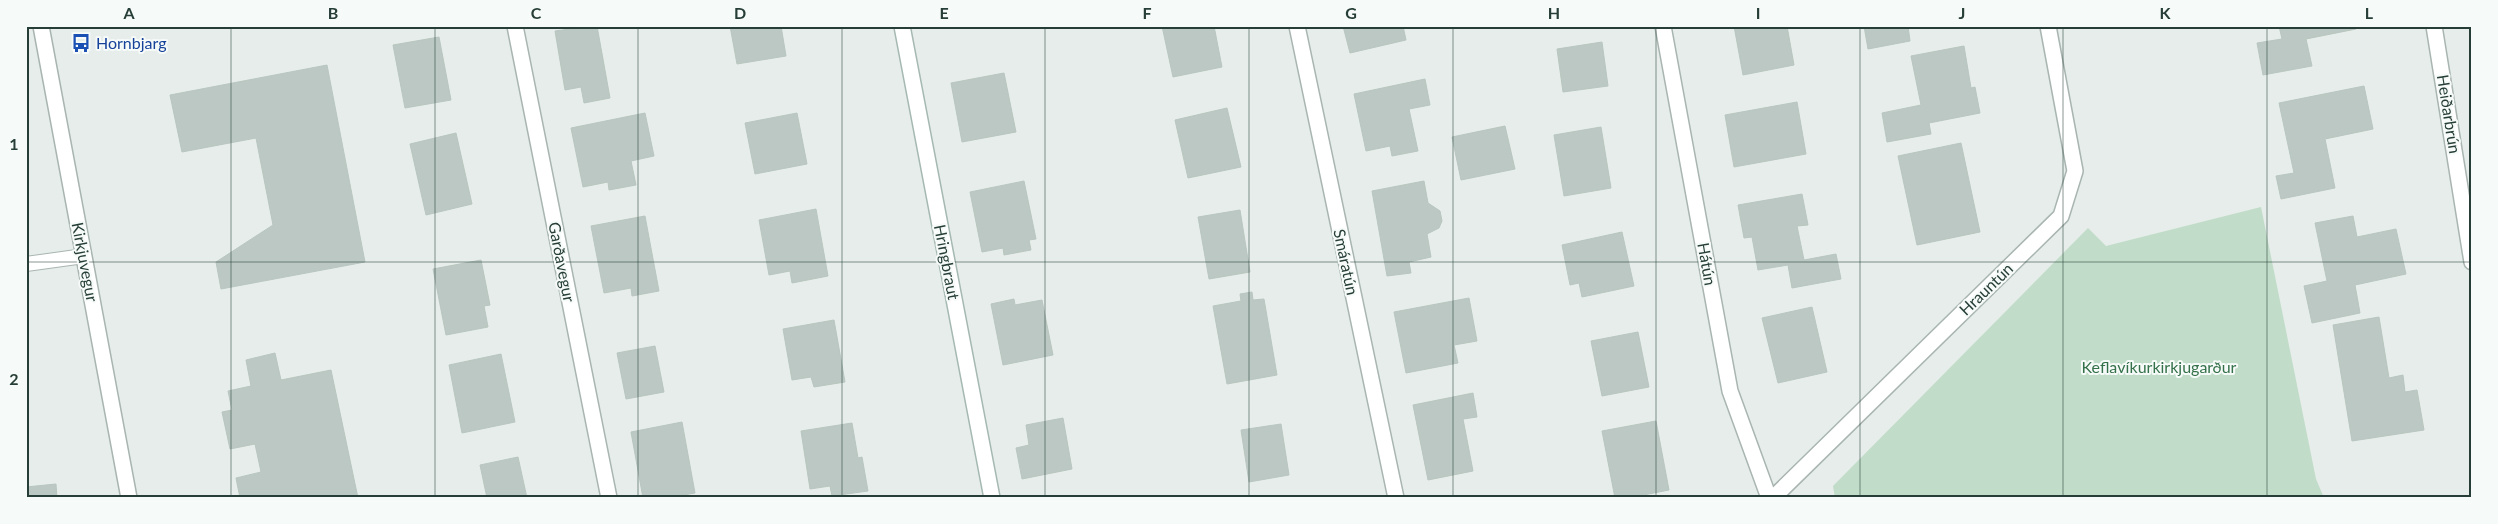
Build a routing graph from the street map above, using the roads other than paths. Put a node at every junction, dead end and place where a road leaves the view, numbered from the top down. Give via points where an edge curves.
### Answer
1 (42, 26) edge
2 (515, 26) edge
3 (902, 26) edge
4 (1297, 26) edge
5 (1663, 26) edge
6 (2048, 26) edge
7 (2434, 26) edge
8 (84, 256) junction
9 (2472, 262) edge
10 (26, 264) edge
11 (130, 498) edge
12 (609, 498) edge
13 (992, 498) edge
14 (1396, 498) edge
15 (1771, 498) edge

1 - 8 street, Kirkjuvegur
2 - 12 street, Garðavegur
3 - 13 street, Hringbraut
4 - 14 street, Smáratún
5 - 15 street, Hátún via 1730,391
6 - 15 street, Hrauntún via 2074,171 2061,216
7 - 9 street, Heiðarbrún
8 - 10 lane
8 - 11 street, Kirkjuvegur

